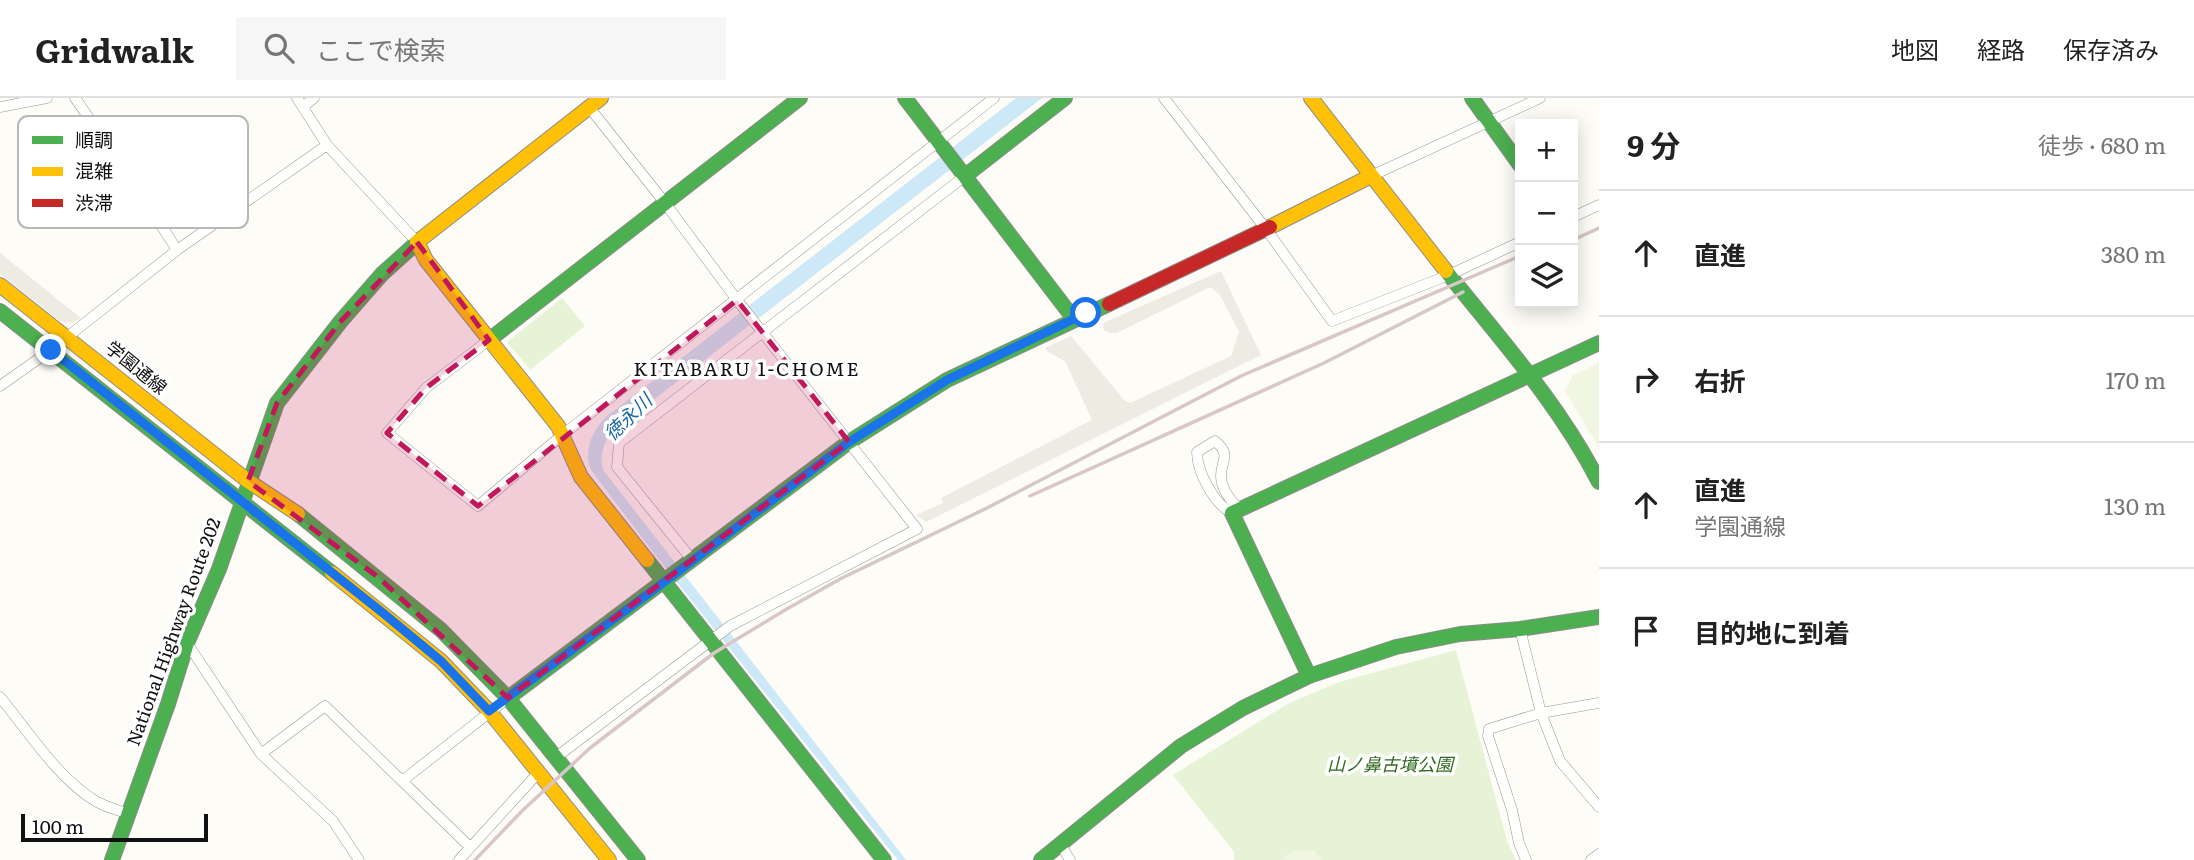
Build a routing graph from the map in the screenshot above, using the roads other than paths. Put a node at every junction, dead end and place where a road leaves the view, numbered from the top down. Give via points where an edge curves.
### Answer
1 (47, 98) edge
2 (75, 98) edge
3 (314, 98) edge
4 (800, 98) edge
5 (905, 98) edge
6 (994, 98) edge
7 (1065, 98) edge
8 (1164, 98) edge
9 (1311, 98) edge
10 (1472, 98) edge
11 (1540, 98) edge
12 (300, 103) edge
13 (595, 103) edge
14 (0, 107) edge
15 (88, 116) edge
16 (1490, 121) junction
17 (938, 141) junction
18 (327, 145) junction
19 (1515, 158) edge
20 (965, 176) junction
21 (1371, 176) junction
22 (248, 200) edge
23 (665, 203) junction
24 (1599, 205) edge
25 (1578, 215) edge
26 (163, 228) edge
27 (208, 228) edge
28 (1266, 229) junction
29 (417, 242) junction
30 (1515, 244) edge
31 (177, 250) junction
32 (1449, 275) junction
33 (0, 285) edge
34 (737, 300) junction
35 (0, 312) edge
36 (1074, 319) junction
37 (763, 330) junction
38 (67, 337) junction
39 (489, 340) junction
40 (1599, 343) edge
41 (51, 350) junction
42 (1529, 375) junction
43 (0, 386) edge
44 (561, 436) junction
45 (849, 442) junction
46 (248, 481) junction
47 (1599, 482) edge
48 (241, 501) junction
49 (1236, 511) junction
50 (690, 563) junction
51 (668, 579) junction
52 (1599, 617) edge
53 (1520, 629) junction
54 (711, 640) junction
55 (187, 643) junction
56 (1309, 676) junction
57 (0, 697) edge
58 (508, 698) junction
59 (1599, 702) edge
60 (489, 711) junction
61 (1541, 713) junction
62 (261, 754) junction
63 (555, 758) junction
64 (540, 772) junction
65 (402, 781) junction
66 (1599, 807) edge
67 (128, 814) junction
68 (1061, 845) junction
69 (470, 847) junction
70 (1599, 854) edge
71 (112, 860) edge
72 (359, 860) edge
73 (458, 860) edge
74 (609, 860) edge
75 (638, 860) edge
76 (884, 860) edge
77 (1041, 860) edge
78 (1070, 860) edge
79 (1526, 860) edge
80 (1591, 860) edge

1 - 14 street
2 - 15 street
3 - 12 street
4 - 23 main road
5 - 17 main road
6 - 17 street
7 - 20 main road
8 - 28 street
9 - 21 main road
10 - 16 main road
11 - 16 street
12 - 18 street
13 - 23 street
13 - 29 main road, National Highway Route 202
16 - 19 main road
16 - 21 street
17 - 20 main road
17 - 34 street
18 - 22 street
18 - 29 street
20 - 36 main road
20 - 37 street
21 - 28 main road
21 - 32 main road
23 - 34 street
23 - 39 main road
24 - 25 street
26 - 31 street
27 - 31 street
28 - 32 street via 1332,321
28 - 36 main road
29 - 39 main road
29 - 46 main road, National Highway Route 202 via 341,321 277,403
30 - 32 street
31 - 38 street
32 - 42 main road
33 - 38 main road, 学園通線
34 - 37 street
34 - 44 street
35 - 41 main road
36 - 45 main road via 947,380
37 - 45 street
37 - 50 street via 619,443 617,467
38 - 41 street
38 - 46 main road, 学園通線
39 - 44 main road via 558,426
39 - 44 street via 426,388 387,433 478,506
40 - 42 main road
41 - 43 street
41 - 48 main road
42 - 47 main road
42 - 49 main road
44 - 51 main road via 582,477
45 - 50 main road
45 - 54 street via 917,529
46 - 48 main road, National Highway Route 202
46 - 58 main road, 学園通線 via 307,520 378,577
48 - 55 main road, National Highway Route 202 via 219,569
48 - 60 main road via 441,661
49 - 49 street via 1221,507 1197,462 1197,452 1215,441 1226,459 1220,477
49 - 56 main road
50 - 51 main road
51 - 54 main road
51 - 58 main road
52 - 53 main road
53 - 56 main road via 1460,634 1396,647
53 - 61 street
54 - 63 street
54 - 76 main road
55 - 62 street
55 - 67 main road, National Highway Route 202
56 - 68 main road via 1243,708 1181,746
57 - 67 street via 65,776 99,803
58 - 60 street
58 - 63 main road, 学園通線
59 - 61 street
60 - 64 main road
60 - 65 street
61 - 66 street via 1560,761
61 - 79 street via 1489,729 1488,736
62 - 65 street via 325,706
62 - 72 street via 333,821
63 - 75 main road, 学園通線
64 - 69 street
64 - 74 main road
65 - 69 street
67 - 71 main road, National Highway Route 202
68 - 77 main road
68 - 78 street
69 - 73 street
70 - 80 street

